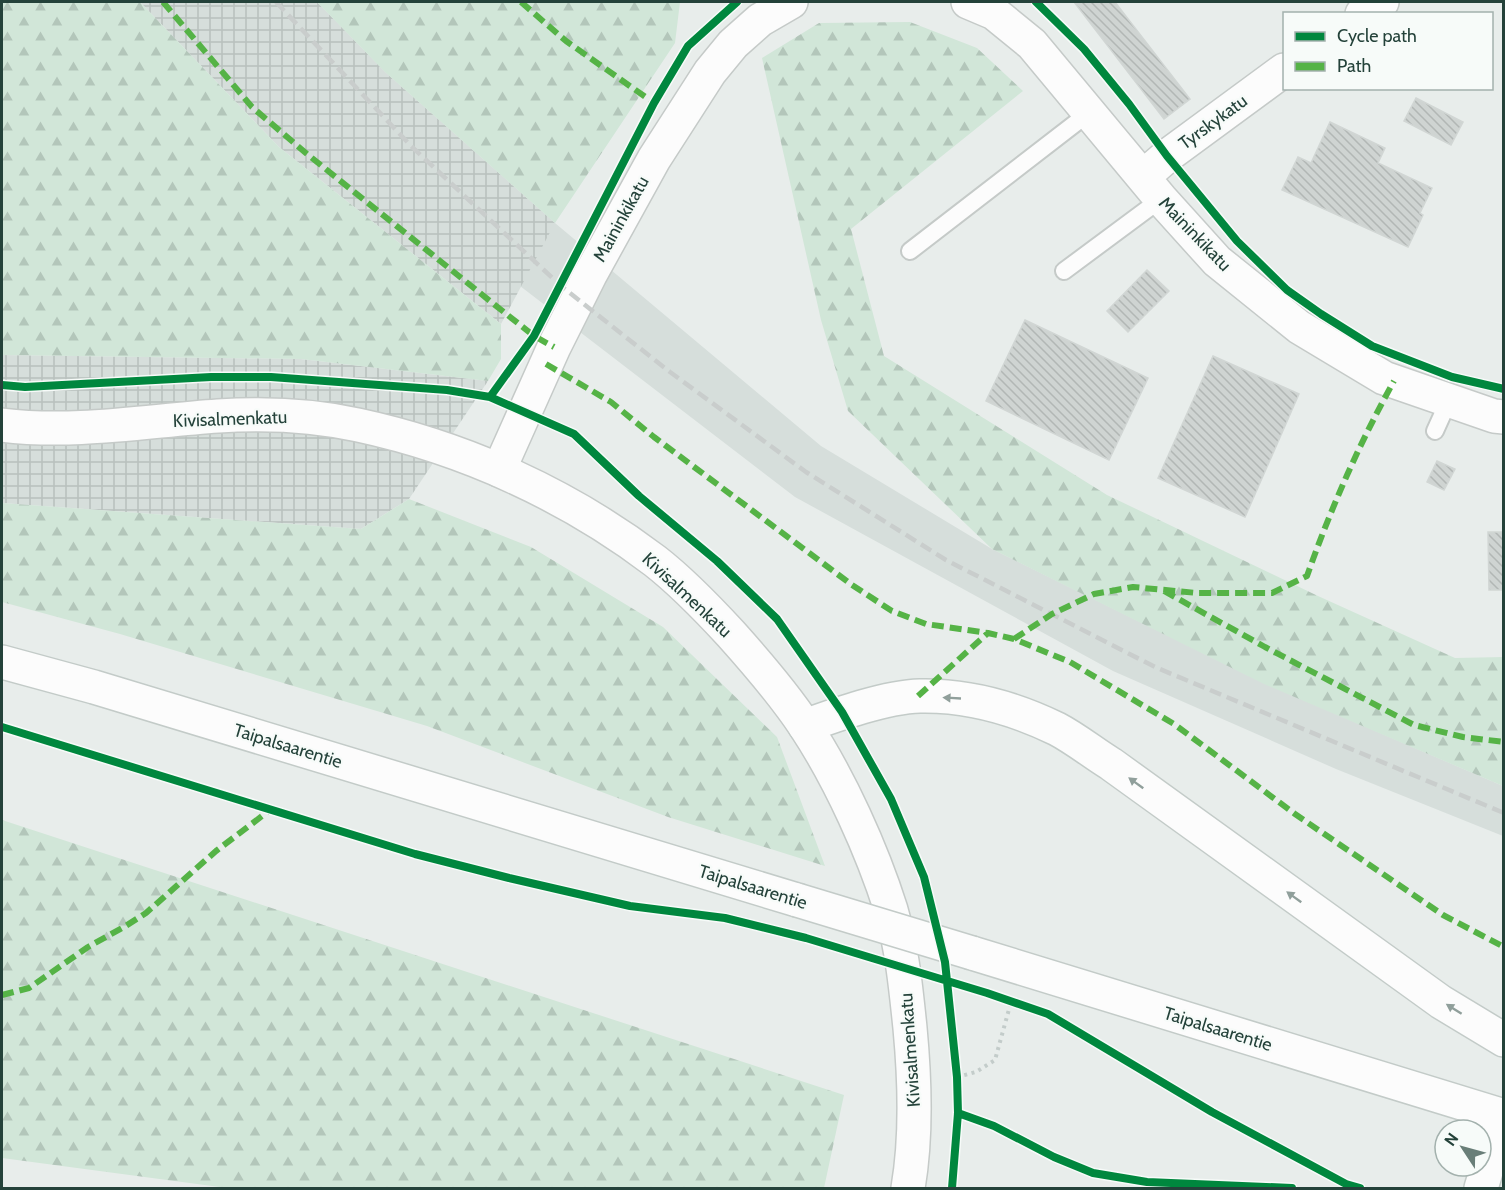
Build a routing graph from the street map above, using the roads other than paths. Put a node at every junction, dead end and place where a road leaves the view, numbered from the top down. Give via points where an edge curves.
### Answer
1 (790, 2) edge
2 (968, 2) edge
3 (1382, 2) edge
4 (1365, 12) edge
5 (1283, 71) edge
6 (1090, 112) junction
7 (1152, 188) junction
8 (910, 251) dead end
9 (1064, 271) dead end
10 (1449, 400) junction
11 (1503, 417) edge
12 (2, 425) edge
13 (1435, 431) dead end
14 (499, 470) junction
15 (2, 662) edge
16 (805, 726) junction
17 (1503, 1040) edge
18 (1503, 1116) edge
19 (908, 1188) edge
20 (1481, 1188) edge

1 - 14 street, Maininkikatu via 760,20 733,44 710,72 654,159 590,274
2 - 6 street, Maininkikatu via 994,13 1032,44
3 - 4 street
5 - 7 street, Tyrskykatu via 1167,156
6 - 7 street, Maininkikatu
6 - 8 lane
7 - 9 lane
7 - 10 street, Maininkikatu via 1216,261 1299,327 1384,378
10 - 11 street, Maininkikatu
10 - 13 lane
12 - 14 street, Kivisalmenkatu via 84,428 222,416 285,416 356,424 428,443
14 - 16 street, Kivisalmenkatu via 549,492 656,562 709,610 760,666
15 - 18 street, Taipalsaarentie, bridge
17 -> 16 street via 1441,1002 1059,730 1009,708 964,698 918,696 842,712
16 - 19 street, Kivisalmenkatu via 866,844 891,912 906,988 912,1050 914,1111
18 - 20 street

